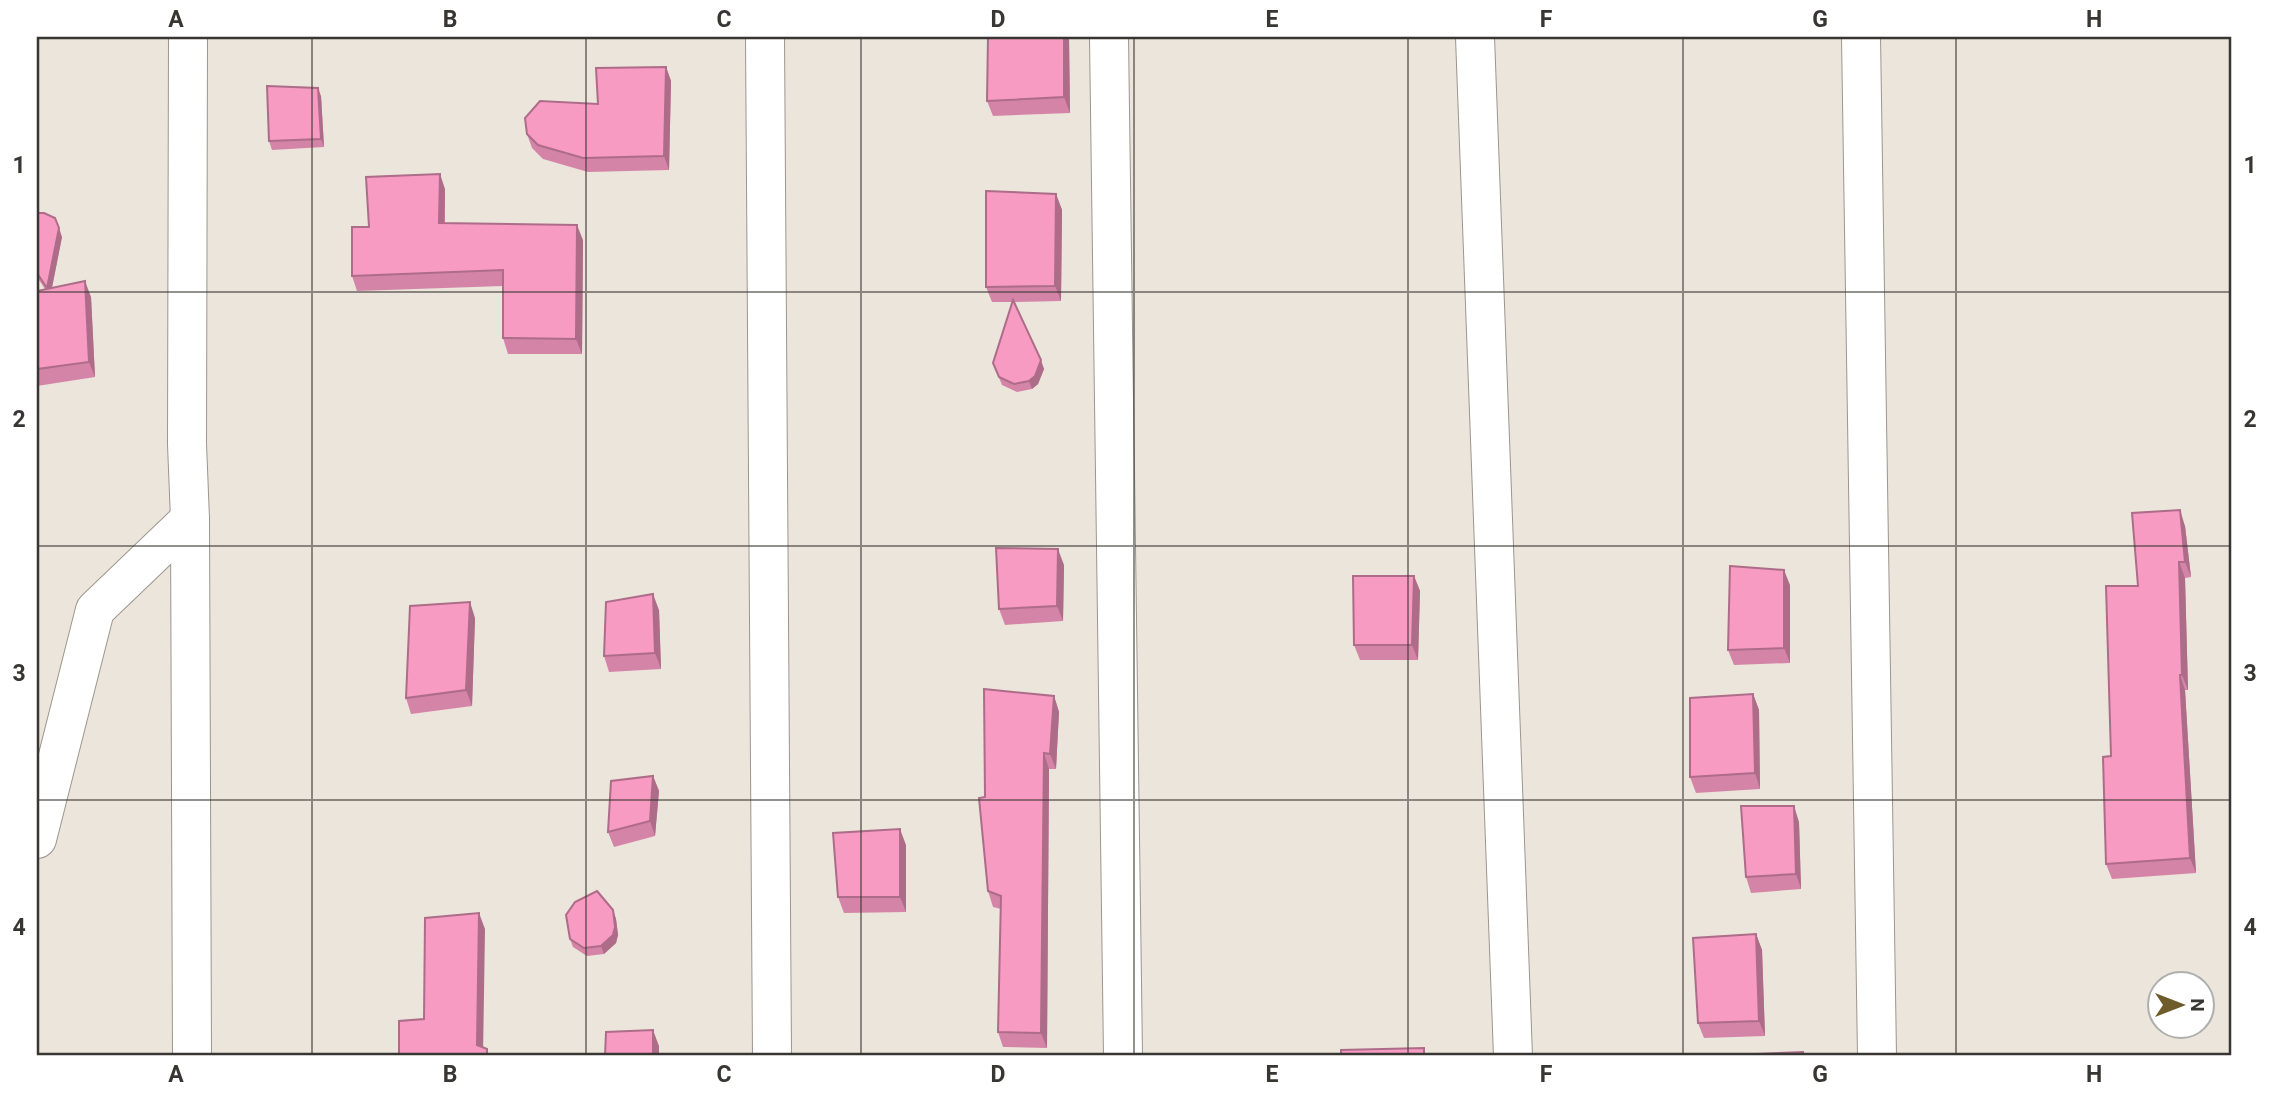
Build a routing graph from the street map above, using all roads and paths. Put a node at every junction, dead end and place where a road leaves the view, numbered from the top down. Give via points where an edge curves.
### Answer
1 (188, 37) edge
2 (765, 37) edge
3 (1108, 37) edge
4 (1475, 37) edge
5 (1861, 37) edge
6 (190, 519) junction
7 (37, 839) edge
8 (192, 1056) edge
9 (772, 1056) edge
10 (1122, 1056) edge
11 (1513, 1056) edge
12 (1877, 1056) edge

1 - 6 street
2 - 9 street
3 - 10 street
4 - 11 street
5 - 12 street
6 - 7 street via 95,610
6 - 8 street

